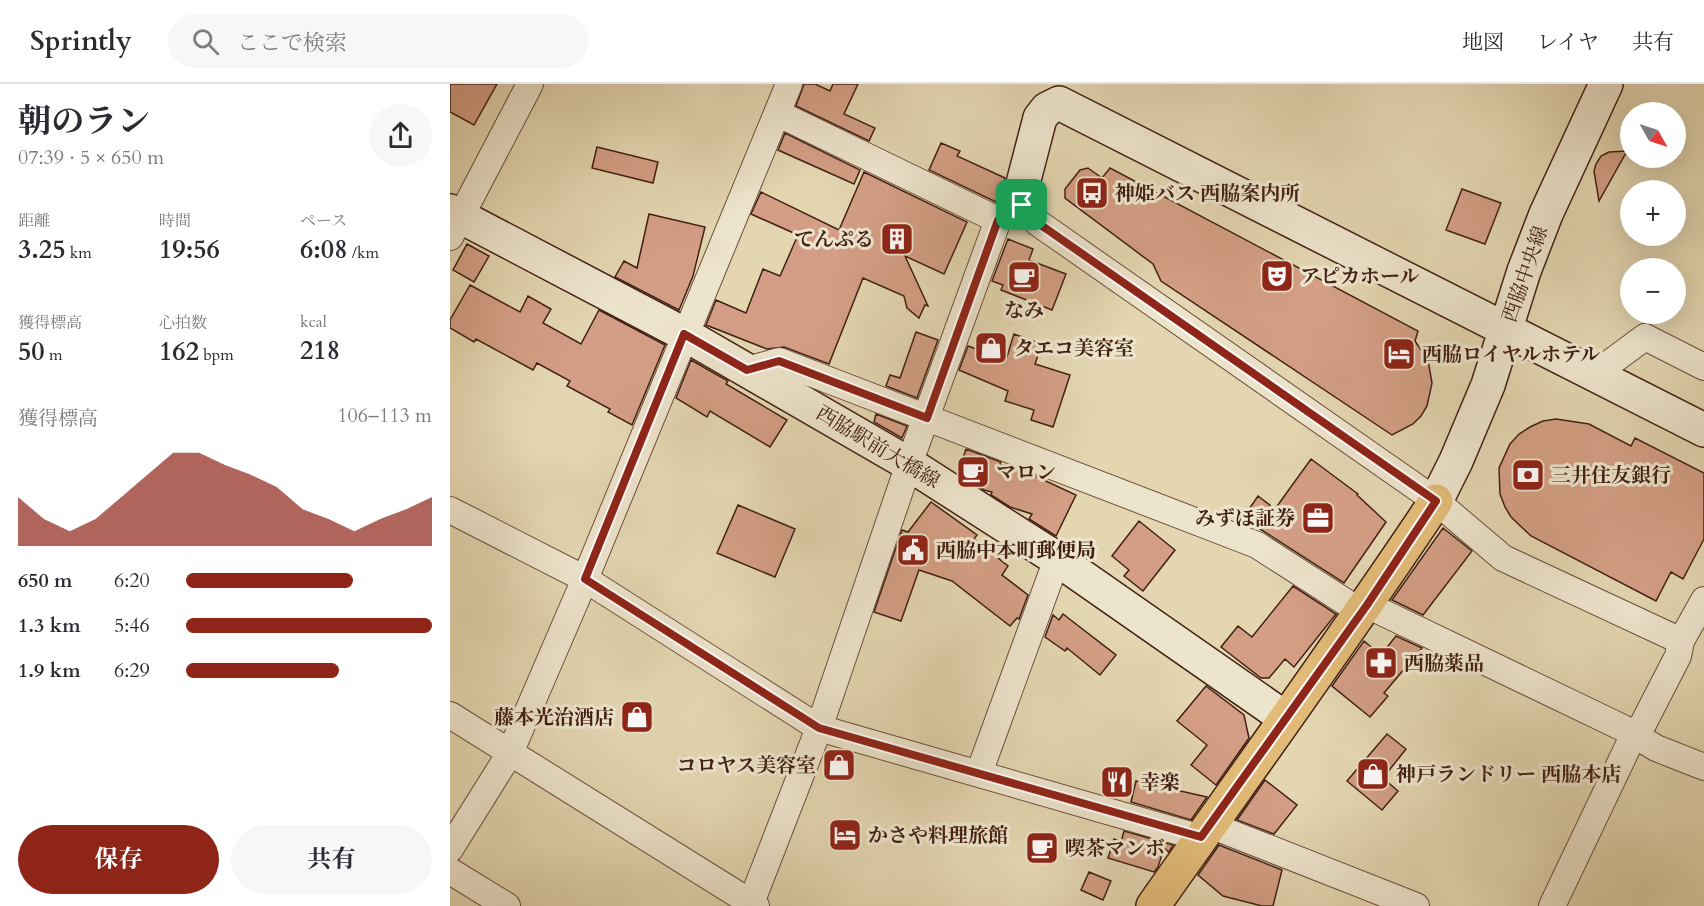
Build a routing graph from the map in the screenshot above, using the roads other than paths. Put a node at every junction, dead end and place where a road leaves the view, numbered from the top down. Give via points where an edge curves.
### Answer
1 (530, 84) edge
2 (789, 84) edge
3 (1606, 84) edge
4 (1054, 94) edge
5 (777, 113) junction
6 (1010, 212) junction
7 (454, 222) edge
8 (1506, 328) junction
9 (684, 334) junction
10 (1704, 367) edge
11 (747, 370) junction
12 (1595, 374) junction
13 (927, 418) junction
14 (1704, 430) edge
15 (909, 464) junction
16 (1436, 501) junction
17 (450, 510) edge
18 (1057, 559) junction
19 (585, 579) junction
20 (1704, 600) edge
21 (1364, 609) junction
22 (1681, 641) junction
23 (450, 715) edge
24 (1285, 718) junction
25 (819, 728) junction
26 (1634, 734) junction
27 (510, 753) junction
28 (1704, 767) edge
29 (979, 773) junction
30 (1205, 831) junction
31 (450, 849) edge
32 (450, 871) edge
33 (753, 904) edge
34 (507, 906) edge
35 (1153, 906) edge
36 (1416, 906) edge
37 (1552, 906) edge

1 - 7 street
2 - 5 street
3 - 8 street, 西脇中央線 via 1546,214
4 - 6 street via 1040,118 1020,195
4 - 8 street
5 - 6 street
5 - 9 street
6 - 13 street
6 - 16 street via 1038,223
7 - 9 street, 西脇駅前大橋線
8 - 12 street
8 - 16 street, 西脇中央線 via 1473,422
9 - 11 street, 西脇駅前大橋線
9 - 19 street
10 - 12 street via 1645,337
11 - 13 street via 779,361
11 - 15 street, 西脇駅前大橋線
12 - 14 street
13 - 15 street
13 - 21 street via 1257,545
15 - 18 street, 西脇駅前大橋線
15 - 25 street
16 - 21 main road
16 - 22 street via 1503,558
17 - 19 street
18 - 24 street, 西脇駅前大橋線
18 - 29 street
19 - 25 street
19 - 27 street
20 - 22 street
21 - 24 main road
21 - 26 street
22 - 26 street via 1678,656
23 - 27 street
24 - 30 main road
25 - 29 street
25 - 33 street
26 - 28 street via 1656,748
26 - 37 street
27 - 31 street
27 - 33 street
29 - 30 street
30 - 35 main road
30 - 36 street
32 - 34 street

